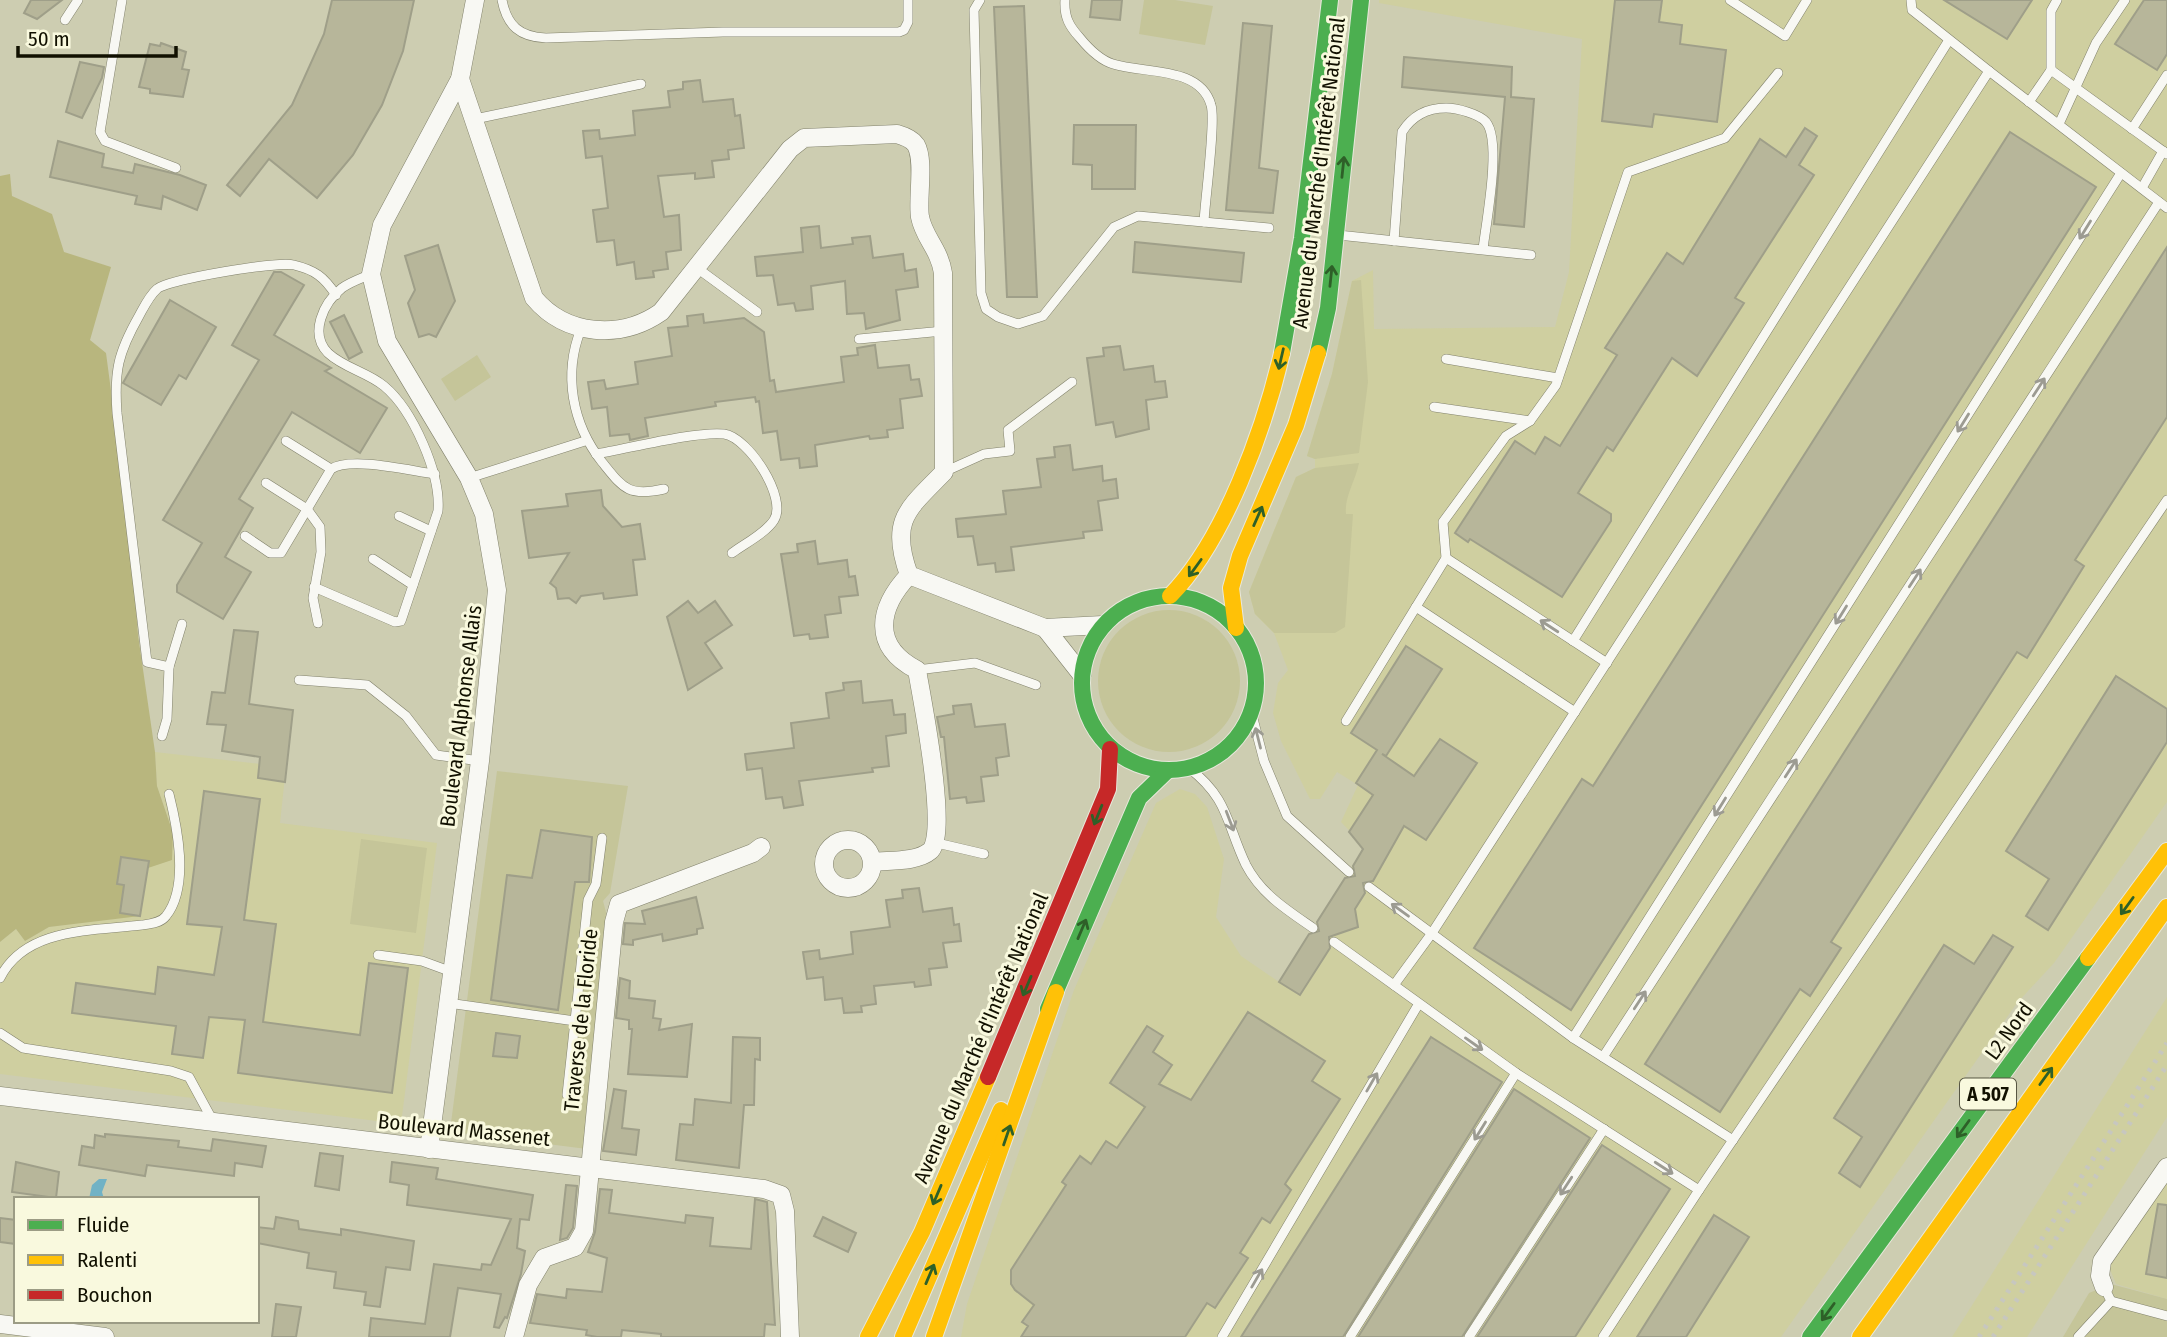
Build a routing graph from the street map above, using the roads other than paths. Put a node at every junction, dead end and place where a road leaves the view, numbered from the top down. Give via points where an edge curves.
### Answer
1 (78, 0) edge
2 (122, 0) edge
3 (475, 0) edge
4 (502, 0) edge
5 (908, 0) edge
6 (980, 0) edge
7 (1065, 0) edge
8 (1330, 0) edge
9 (1361, 0) edge
10 (1730, 0) edge
11 (1807, 0) edge
12 (1911, 0) edge
13 (2057, 0) edge
14 (2125, 0) edge
15 (65, 20) dead end
16 (1949, 40) junction
17 (2051, 70) junction
18 (1989, 71) junction
19 (1778, 73) dead end
20 (2167, 75) edge
21 (460, 79) junction
22 (641, 84) dead end
23 (2075, 89) junction
24 (2029, 102) junction
25 (475, 119) junction
26 (2059, 124) junction
27 (2132, 129) junction
28 (2165, 153) edge
29 (176, 168) dead end
30 (2121, 173) junction
31 (2141, 188) junction
32 (2163, 205) edge
33 (1204, 222) junction
34 (1269, 228) dead end
35 (1336, 235) junction
36 (1394, 241) junction
37 (1483, 249) junction
38 (1531, 255) dead end
39 (696, 268) junction
40 (371, 274) junction
41 (336, 295) junction
42 (757, 312) dead end
43 (581, 329) junction
44 (943, 331) junction
45 (859, 339) dead end
46 (1446, 359) dead end
47 (1558, 378) junction
48 (1072, 382) dead end
49 (1434, 407) dead end
50 (1530, 421) junction
51 (286, 441) dead end
52 (585, 441) junction
53 (596, 454) junction
54 (331, 469) junction
55 (944, 471) junction
56 (435, 474) junction
57 (469, 478) junction
58 (266, 483) dead end
59 (664, 489) dead end
60 (2167, 500) edge
61 (307, 509) junction
62 (399, 516) dead end
63 (431, 531) junction
64 (245, 537) dead end
65 (732, 553) dead end
66 (1446, 558) junction
67 (373, 559) dead end
68 (909, 575) junction
69 (413, 585) junction
70 (314, 587) junction
71 (1170, 596) junction
72 (1416, 607) junction
73 (318, 623) dead end
74 (181, 624) dead end
75 (1103, 625) junction
76 (1045, 628) junction
77 (1236, 628) junction
78 (1573, 641) junction
79 (1607, 663) junction
80 (169, 667) junction
81 (917, 670) junction
82 (1082, 675) junction
83 (299, 680) dead end
84 (1036, 685) dead end
85 (1251, 711) junction
86 (1575, 712) junction
87 (1346, 722) dead end
88 (162, 736) dead end
89 (1110, 748) junction
90 (480, 761) junction
91 (1189, 768) junction
92 (1167, 771) junction
93 (169, 794) dead end
94 (602, 838) dead end
95 (937, 843) junction
96 (761, 847) dead end
97 (2167, 851) edge
98 (984, 854) dead end
99 (873, 862) dead end
100 (1349, 872) dead end
101 (1368, 887) dead end
102 (2167, 907) edge
103 (1313, 928) dead end
104 (1432, 933) junction
105 (1334, 942) dead end
106 (378, 955) dead end
107 (452, 972) junction
108 (0, 978) edge
109 (1394, 985) junction
110 (1056, 992) junction
111 (448, 1003) junction
112 (1418, 1004) junction
113 (575, 1021) junction
114 (0, 1033) edge
115 (1573, 1038) junction
116 (1603, 1058) junction
117 (1516, 1073) junction
118 (567, 1095) dead end
119 (0, 1096) edge
120 (215, 1124) junction
121 (1604, 1129) junction
122 (1733, 1139) junction
123 (429, 1149) junction
124 (589, 1167) junction
125 (2167, 1167) edge
126 (1699, 1190) junction
127 (1935, 1231) junction
128 (2108, 1294) junction
129 (1907, 1303) dead end
130 (2167, 1316) edge
131 (0, 1324) edge
132 (105, 1337) edge
133 (514, 1337) edge
134 (790, 1337) edge
135 (868, 1337) edge
136 (903, 1337) edge
137 (934, 1337) edge
138 (1223, 1337) edge
139 (1350, 1337) edge
140 (1469, 1337) edge
141 (1603, 1337) edge
142 (1810, 1337) edge
143 (1860, 1337) edge
144 (2078, 1337) edge

1 - 15 lane
2 - 29 lane via 100,132 105,141
3 - 21 street, Boulevard Alphonse Allais
4 - 5 lane via 513,27 525,37 546,38 899,32 908,22
6 - 33 lane via 974,10 981,293 986,309 1018,324 1043,316 1114,227 1138,216
7 - 33 lane via 1070,26 1091,51 1111,64 1185,78 1204,87 1213,107
8 -> 71 main road, Avenue du Marché d'Intérêt National via 1295,284 1276,380 1212,543 1194,573
35 -> 9 main road, Avenue du Marché d'Intérêt National
10 - 11 lane via 1784,36
12 - 16 lane via 1912,10
13 - 17 lane via 2051,11
14 - 23 lane via 2096,43
16 - 18 lane
16 - 78 lane
17 - 23 lane
17 - 24 lane
18 - 24 lane
18 - 79 lane
19 - 47 lane via 1725,138 1628,172
20 - 27 lane
21 - 25 street
21 - 40 street, Boulevard Alphonse Allais via 382,225
22 - 25 lane
23 - 26 lane
23 - 27 lane
24 - 26 lane
25 - 43 street via 534,298 545,311
26 - 30 lane
27 - 28 lane
28 - 31 lane
30 - 31 lane
30 -> 115 lane
31 - 32 lane
116 -> 32 lane
33 - 34 lane
35 - 36 lane
77 -> 35 main road, Avenue du Marché d'Intérêt National via 1231,588 1313,376 1328,308
36 - 37 lane
36 - 37 lane via 1402,132 1419,114 1454,108 1485,120 1491,131
37 - 38 lane
39 - 42 lane
39 - 43 street via 661,312 643,324
39 - 44 street via 790,149 804,138 897,134 916,146 920,218 940,253 943,273
40 - 41 lane
40 - 57 street, Boulevard Alphonse Allais via 387,341
41 - 56 lane via 317,326 318,339 341,362 386,387 419,435
41 - 80 lane via 323,275 291,264 167,283 150,297 118,356 117,413 148,662
43 - 52 lane via 573,348 570,379
44 - 45 lane
44 - 55 street
46 - 47 lane
47 - 50 lane
48 - 55 lane via 1008,430 1010,451 984,454
49 - 50 lane
50 - 66 lane via 1506,436 1443,522
51 - 54 lane
52 - 53 lane
52 - 57 lane
53 - 59 lane via 622,488 639,493
53 - 65 lane via 709,434 735,437 748,448 769,481 777,513 773,522
54 - 56 lane via 347,464
54 - 61 lane
55 - 68 street via 905,513 899,530
56 - 63 lane via 440,492
57 - 90 street, Boulevard Alphonse Allais via 484,514 497,590
58 - 61 lane
60 - 122 lane
61 - 64 lane via 281,553 270,553
61 - 70 lane via 320,527
62 - 63 lane
63 - 69 lane
66 - 72 lane
78 -> 66 lane
67 - 69 lane
68 - 76 street
68 - 81 street via 888,599 885,634 904,664
69 - 70 lane via 401,621 395,622
70 - 73 lane
71 - 75 main road via 1134,604
71 - 77 main road via 1206,605
72 - 86 lane
72 - 87 lane
74 - 80 lane
75 - 76 street
75 - 82 main road via 1088,648
76 - 82 street
77 - 85 main road via 1255,669
78 - 79 lane
79 - 86 lane
80 - 88 lane
81 - 84 lane via 975,663
81 - 95 street via 938,813
82 - 89 main road via 1083,702 1093,727
83 - 90 lane via 367,685 406,716 436,755
85 - 91 main road via 1227,748 1210,761
100 -> 85 lane via 1287,816 1264,761
86 - 104 lane
89 - 92 main road via 1137,765
89 -> 135 main road, Avenue du Marché d'Intérêt National via 1108,789 1061,906 922,1232
90 - 107 street, Boulevard Alphonse Allais
91 - 92 main road
91 -> 103 lane via 1210,784 1247,867 1270,898
110 -> 92 main road via 1133,810 1150,783
93 - 108 lane via 180,834 181,862 166,916 142,925 46,937 21,953
94 - 113 lane via 596,884 588,900
95 - 98 lane
95 - 99 street via 918,857
96 - 124 street, Traverse de la Floride via 620,904 614,922
97 -> 142 main road, L2 Nord / A 507
104 -> 101 lane
127 -> 102 main road, A 507
104 - 109 lane
104 - 115 lane
105 - 109 lane
106 - 107 lane via 422,961
107 - 111 street, Boulevard Alphonse Allais
109 - 112 lane
136 -> 110 main road
137 -> 110 main road
111 - 113 lane
111 - 123 street, Boulevard Alphonse Allais
112 -> 117 lane
138 -> 112 lane
113 - 118 lane
114 - 120 lane via 23,1048 189,1077
115 - 116 lane
116 - 122 lane
117 - 121 lane
117 -> 139 lane
119 - 120 street, Boulevard Massenet
120 - 123 street, Boulevard Massenet
121 -> 126 lane
121 -> 140 lane
122 - 126 lane
123 - 124 street, Boulevard Massenet
124 - 133 street via 581,1239 575,1247 544,1258 528,1285
124 - 134 street, Boulevard Massenet via 781,1195
125 - 128 street via 2102,1261 2101,1276
126 - 141 lane
127 - 129 main road
127 - 143 main road, A 507
128 - 130 lane
128 - 144 lane
131 - 132 street

